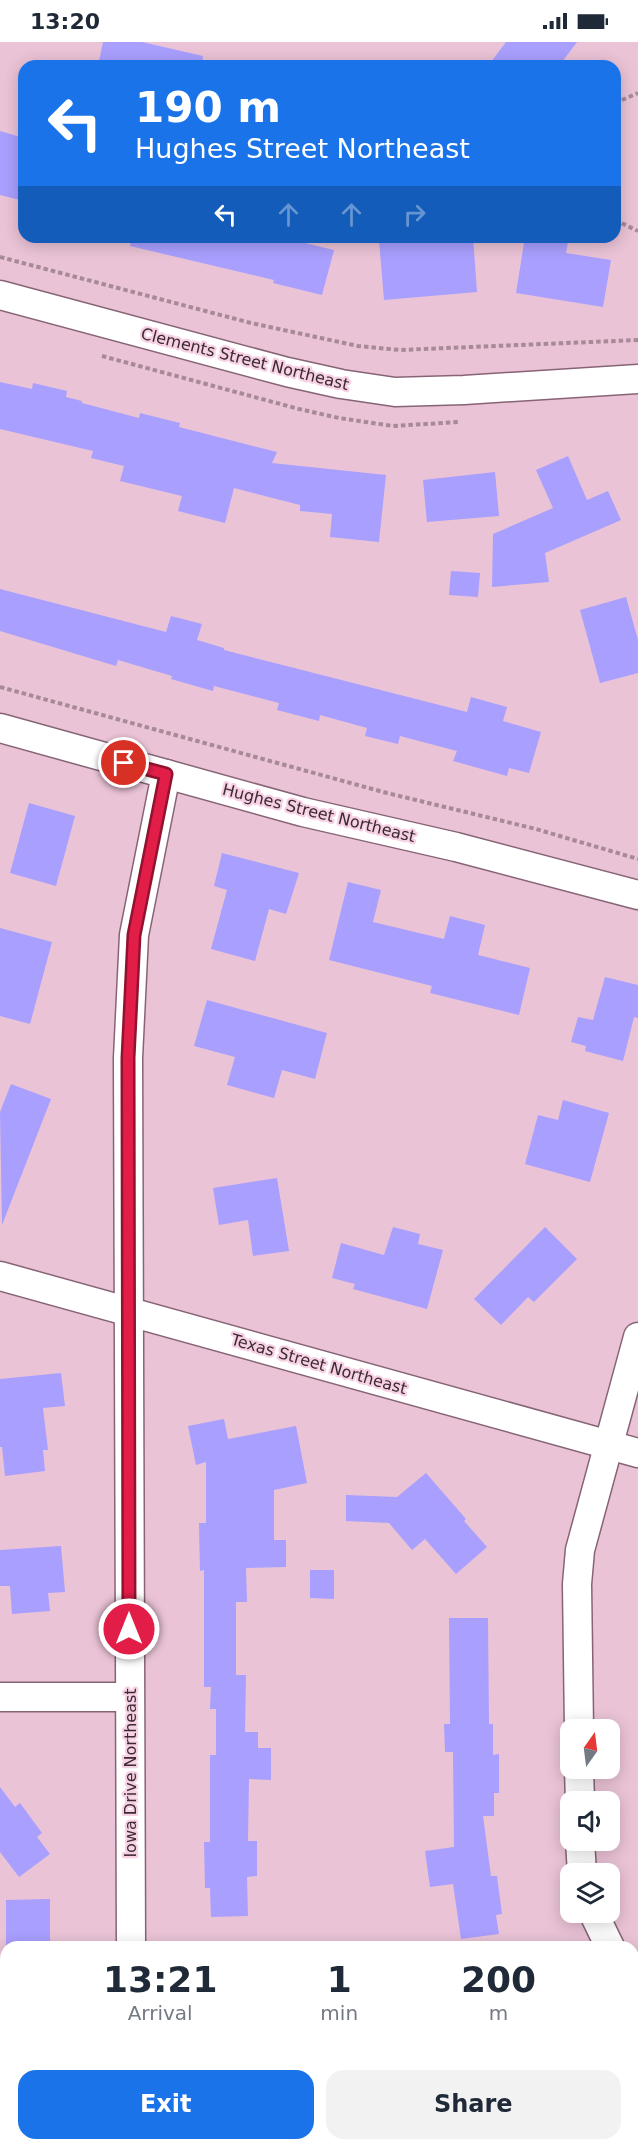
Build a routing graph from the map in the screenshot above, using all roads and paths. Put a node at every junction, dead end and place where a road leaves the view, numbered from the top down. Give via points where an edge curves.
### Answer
1 (638, 93) edge
2 (621, 100) edge
3 (621, 223) edge
4 (638, 231) edge
5 (0, 256) edge
6 (0, 295) edge
7 (638, 340) edge
8 (638, 379) edge
9 (0, 687) edge
10 (0, 728) edge
11 (166, 774) junction
12 (638, 859) edge
13 (638, 895) edge
14 (0, 1276) edge
15 (128, 1311) junction
16 (638, 1337) edge
17 (609, 1445) junction
18 (638, 1453) edge
19 (0, 1697) edge
20 (129, 1697) junction
21 (579, 1719) edge
22 (598, 1923) edge
23 (131, 1941) edge
24 (607, 1941) edge

1 - 2 path
3 - 4 path
5 - 7 path via 251,323 358,346 400,350
6 - 8 street, Clements Street Northeast via 287,372 395,392
9 - 12 path
10 - 11 street, Hughes Street Northeast
11 - 13 street, Hughes Street Northeast
11 - 15 street, Iowa Drive Northeast via 134,935 130,981
14 - 15 street, Texas Street Northeast
15 - 17 street, Texas Street Northeast
15 - 20 street, Iowa Drive Northeast
16 - 17 street
17 - 18 street, Texas Street Northeast
17 - 21 street via 579,1561
19 - 20 street
20 - 23 street, Iowa Drive Northeast
22 - 24 street

